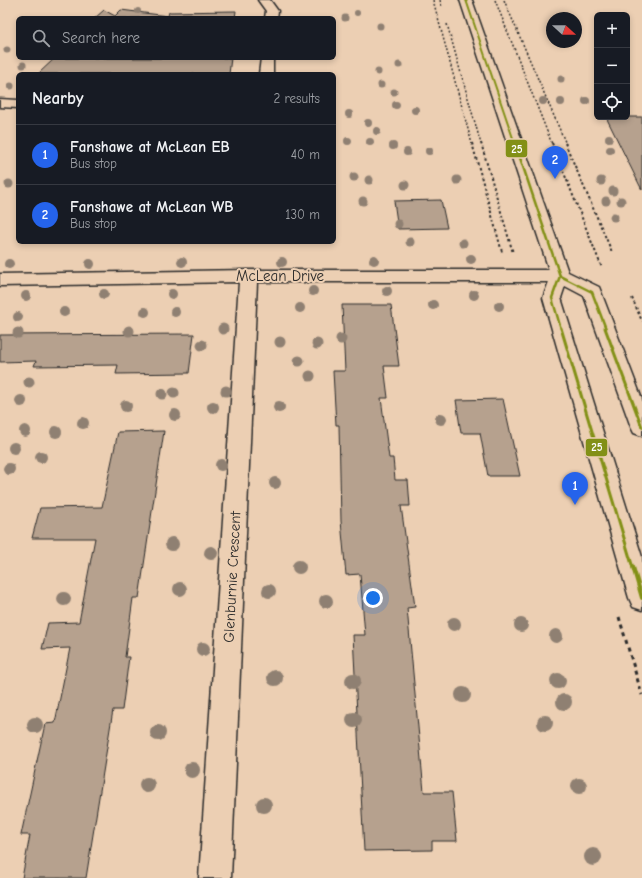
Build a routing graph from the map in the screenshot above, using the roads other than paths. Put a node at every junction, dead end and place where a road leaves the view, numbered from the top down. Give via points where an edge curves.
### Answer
1 (264, 0) edge
2 (466, 0) edge
3 (271, 16) edge
4 (267, 60) edge
5 (266, 72) edge
6 (0, 103) edge
7 (16, 104) edge
8 (248, 276) junction
9 (560, 276) junction
10 (0, 280) edge
11 (642, 427) edge
12 (642, 598) edge
13 (215, 878) edge

1 - 3 street via 272,11
2 - 9 street
4 - 5 street
6 - 7 street
8 - 9 street, McLean Drive
8 - 10 street, McLean Drive
8 - 13 street, Glenburnie Crescent
9 - 11 street via 592,292
9 - 12 street via 552,298

